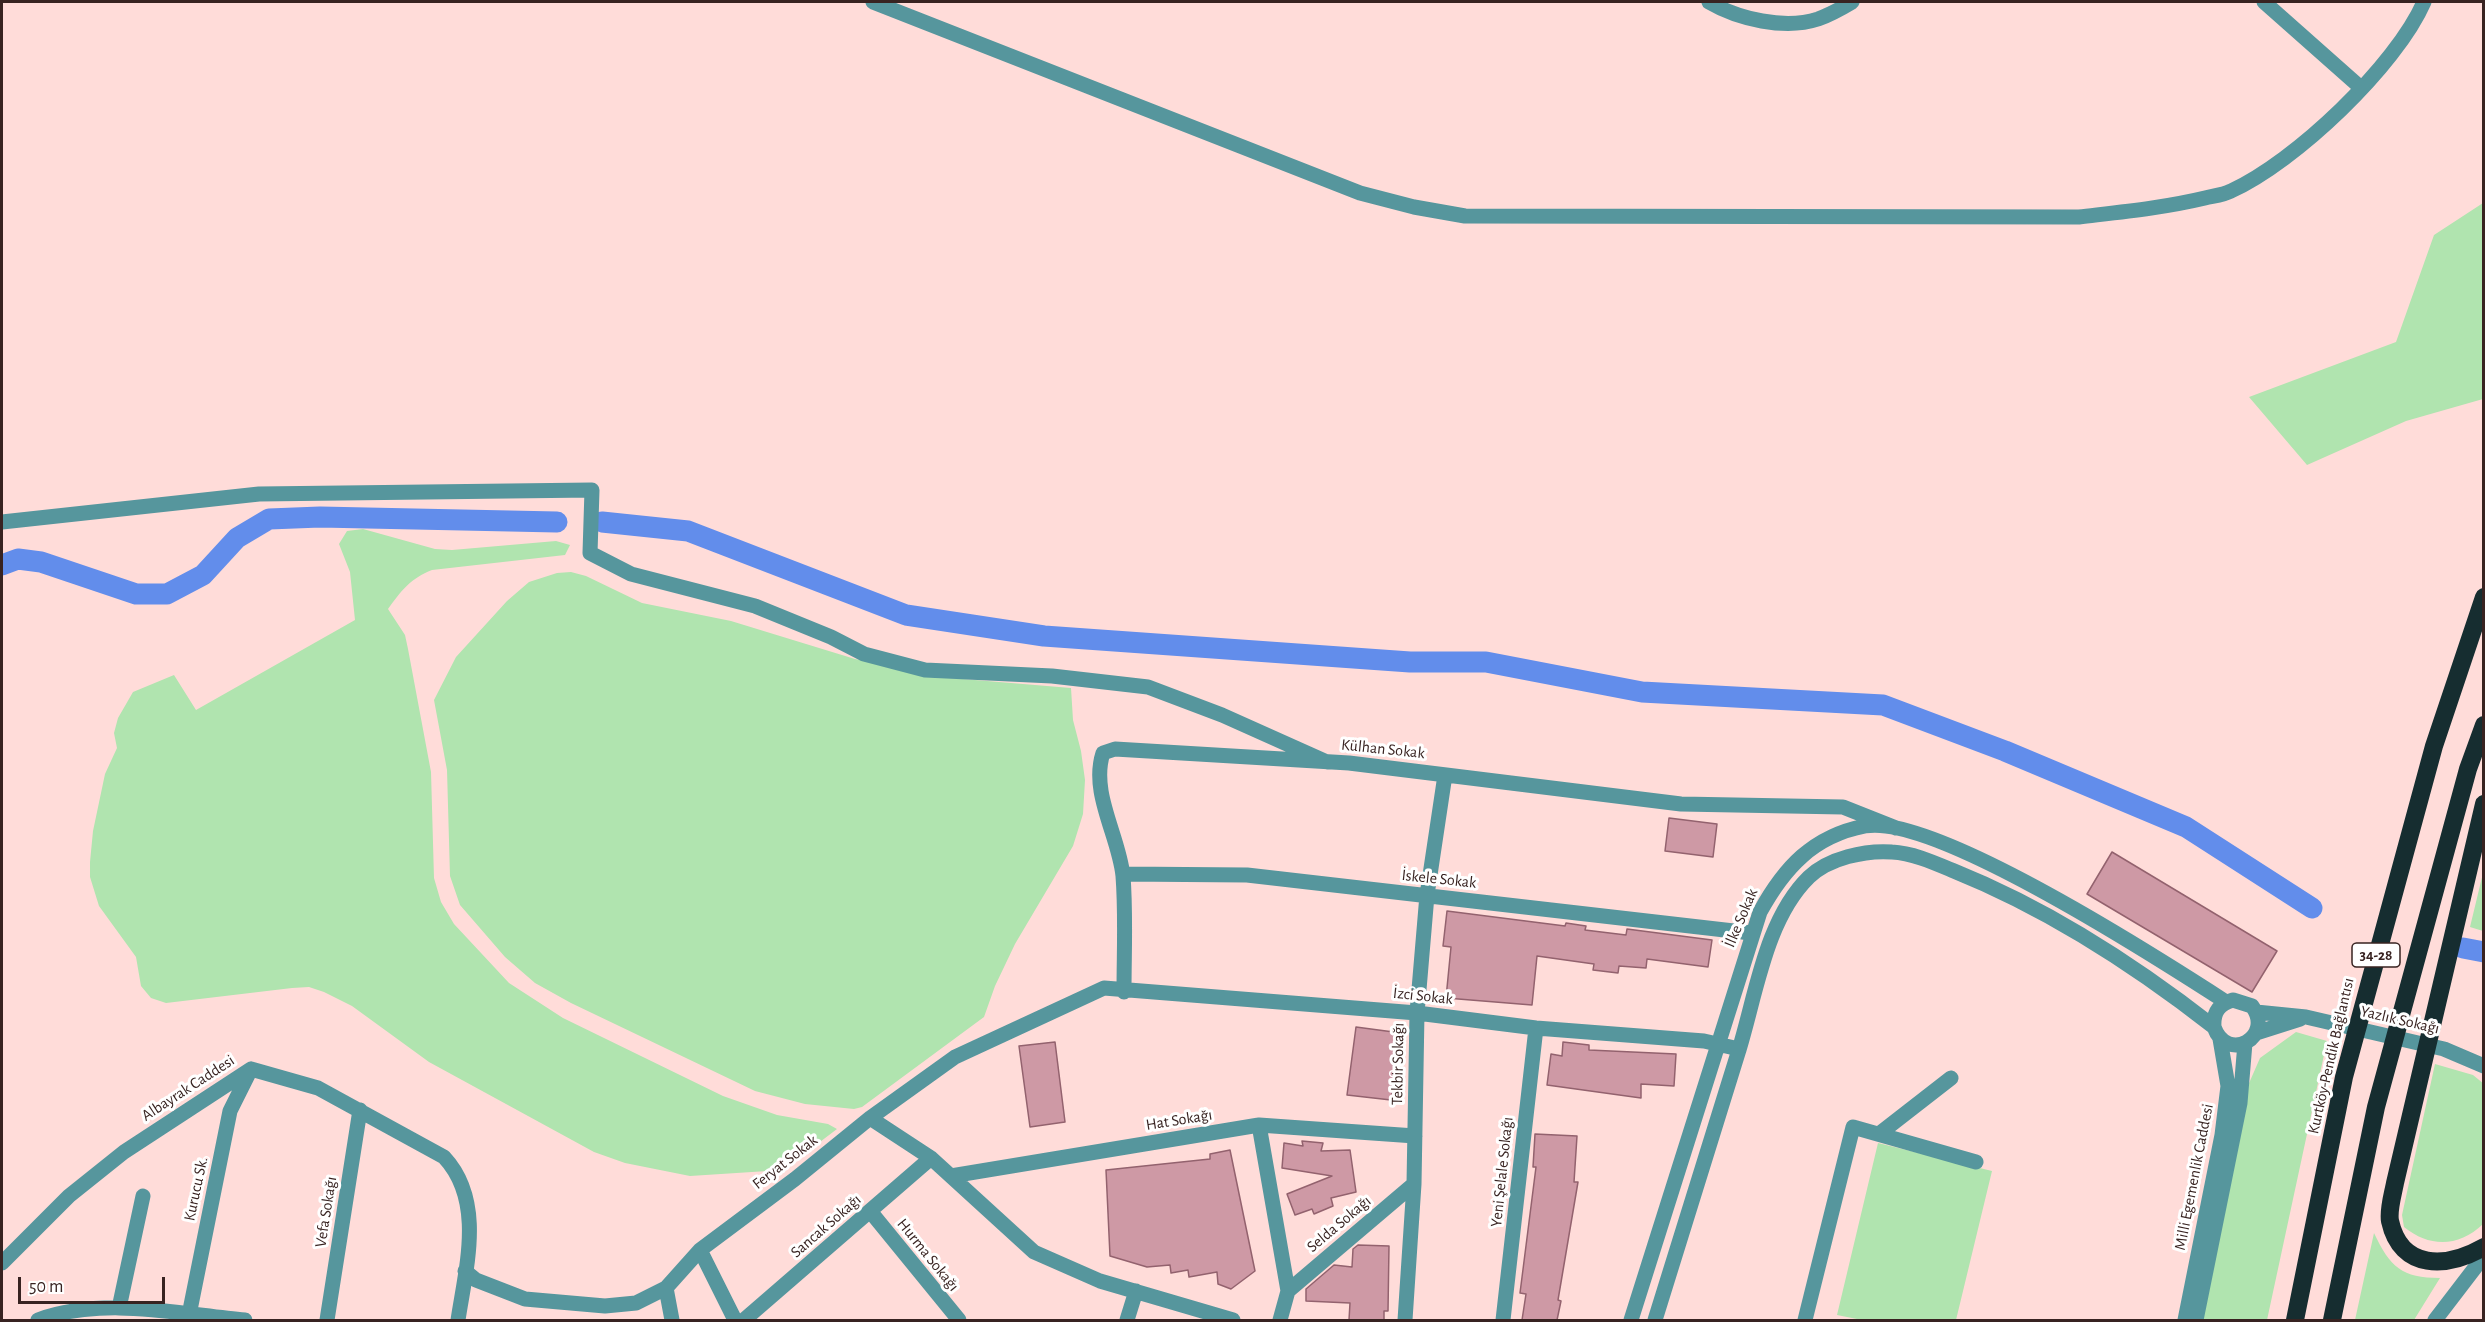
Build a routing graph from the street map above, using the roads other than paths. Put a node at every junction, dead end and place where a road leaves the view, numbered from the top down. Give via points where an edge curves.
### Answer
1 (873, 2) edge
2 (1709, 2) edge
3 (1852, 2) edge
4 (2264, 2) edge
5 (2424, 2) edge
6 (2361, 87) junction
7 (2, 522) edge
8 (2484, 597) edge
9 (2484, 725) edge
10 (1327, 762) junction
11 (1445, 775) junction
12 (2484, 804) edge
13 (1896, 828) junction
14 (1123, 874) junction
15 (1427, 896) junction
16 (1751, 933) junction
17 (1124, 992) junction
18 (2226, 1002) junction
19 (2256, 1011) junction
20 (1417, 1013) junction
21 (2306, 1017) junction
22 (1536, 1028) junction
23 (2217, 1033) junction
24 (2251, 1038) junction
25 (1717, 1043) junction
26 (1739, 1049) junction
27 (2484, 1066) edge
28 (251, 1069) junction
29 (1951, 1078) dead end
30 (360, 1110) junction
31 (870, 1118) junction
32 (1258, 1125) junction
33 (1879, 1134) junction
34 (1415, 1137) junction
35 (931, 1158) junction
36 (1976, 1162) dead end
37 (951, 1176) junction
38 (1414, 1184) junction
39 (143, 1196) dead end
40 (870, 1211) junction
41 (2313, 1228) junction
42 (2484, 1247) edge
43 (700, 1250) junction
44 (2484, 1256) edge
45 (2, 1263) edge
46 (465, 1271) junction
47 (666, 1288) junction
48 (1136, 1291) junction
49 (1288, 1291) junction
50 (119, 1308) junction
51 (85, 1315) edge
52 (189, 1318) edge
53 (39, 1320) edge
54 (245, 1320) edge
55 (327, 1320) edge
56 (458, 1320) edge
57 (672, 1320) edge
58 (735, 1320) edge
59 (744, 1320) edge
60 (959, 1320) edge
61 (1127, 1320) edge
62 (1233, 1320) edge
63 (1280, 1320) edge
64 (1405, 1320) edge
65 (1503, 1320) edge
66 (1631, 1320) edge
67 (1655, 1320) edge
68 (1805, 1320) edge
69 (2185, 1320) edge
70 (2196, 1320) edge
71 (2286, 1320) edge
72 (2295, 1320) edge
73 (2332, 1320) edge
74 (2435, 1320) edge

1 - 6 street via 1360,193 1465,216 2079,217 2174,206 2231,192 2315,133
2 - 3 street via 1746,18 1785,23 1817,19
4 - 6 street
5 - 6 street via 2382,65
7 - 10 street via 259,494 592,490 590,552 631,574 755,606 864,654 924,670 1052,676 1148,687
8 - 41 highway, Kurtköy-Pendik Bağlantısı / 34-28 via 2434,746 2392,895 2344,1077
9 - 73 highway, 34-28 via 2468,769 2376,1107
10 - 11 street, Külhan Sokak
10 - 14 street, Külhan Sokak via 1115,749 1102,753 1102,791
11 - 13 street, Külhan Sokak via 1681,804 1843,807
11 - 15 street, Tekbir Sokağı
12 - 42 highway via 2389,1219 2398,1243 2412,1256 2437,1263 2464,1259
13 - 16 street, İlke Sokak via 1866,826 1829,838 1799,856 1777,882
13 - 18 street, İlke Sokak via 1932,839 2001,870 2086,916
14 - 15 street, İskele Sokak via 1247,875
14 - 17 street, Külhan Sokak
15 - 16 street, İskele Sokak
15 - 20 street, Tekbir Sokağı
16 - 25 street, İlke Sokak
17 - 20 street, İzci Sokak
17 - 31 street, Feryat Sokak via 1104,988 955,1057
18 - 19 street via 2240,1000
18 - 23 street via 2216,1012
19 - 21 street, Yazlık Sokağı
19 - 24 street, Milli Egemenlik Caddesi via 2258,1018
20 - 22 street, İzci Sokak
20 - 34 street, Tekbir Sokağı
21 - 24 street
21 - 27 street, Yazlık Sokağı via 2444,1049
22 - 25 street, İzci Sokak
22 - 65 street, Yeni Şelale Sokağı
23 - 24 street via 2232,1045
23 - 26 street via 2153,980 1996,888 1928,861 1894,852 1866,852 1810,876 1788,901 1772,934
23 - 69 street, Milli Egemenlik Caddesi via 2228,1086
24 - 70 street, Milli Egemenlik Caddesi
25 - 26 street, İzci Sokak
25 - 66 street, İlke Sokak
26 - 67 street
28 - 30 street, Albayrak Caddesi via 318,1088
28 - 45 street, Albayrak Caddesi via 124,1152 69,1196
28 - 52 street, Kurucu Sk. via 230,1111
29 - 33 street
30 - 46 street, Albayrak Caddesi via 444,1157 456,1170 469,1215
30 - 55 street, Vefa Sokağı
31 - 35 street
31 - 43 street, Feryat Sokak
32 - 34 street, Hat Sokağı
32 - 37 street, Hat Sokağı
32 - 49 street
33 - 36 street
33 - 68 street via 1853,1127
34 - 38 street, Tekbir Sokağı
35 - 37 street
35 - 40 street, Sancak Sokağı
37 - 48 street via 1034,1252 1100,1281
38 - 49 street, Selda Sokağı
38 - 64 street, Tekbir Sokağı
39 - 50 street
40 - 59 street, Sancak Sokağı
40 - 60 street, Hurma Sokağı
41 - 71 highway
41 - 72 highway, Kurtköy-Pendik Bağlantısı / 34-28
43 - 47 street, Feryat Sokak
43 - 58 street
44 - 74 street
46 - 47 street, Feryat Sokak via 476,1280 525,1299 568,1305 636,1303
46 - 56 street, Albayrak Caddesi
47 - 57 street
48 - 61 street
48 - 62 street
49 - 63 street
50 - 51 street
50 - 52 street
51 - 53 street via 53,1315
52 - 54 street

